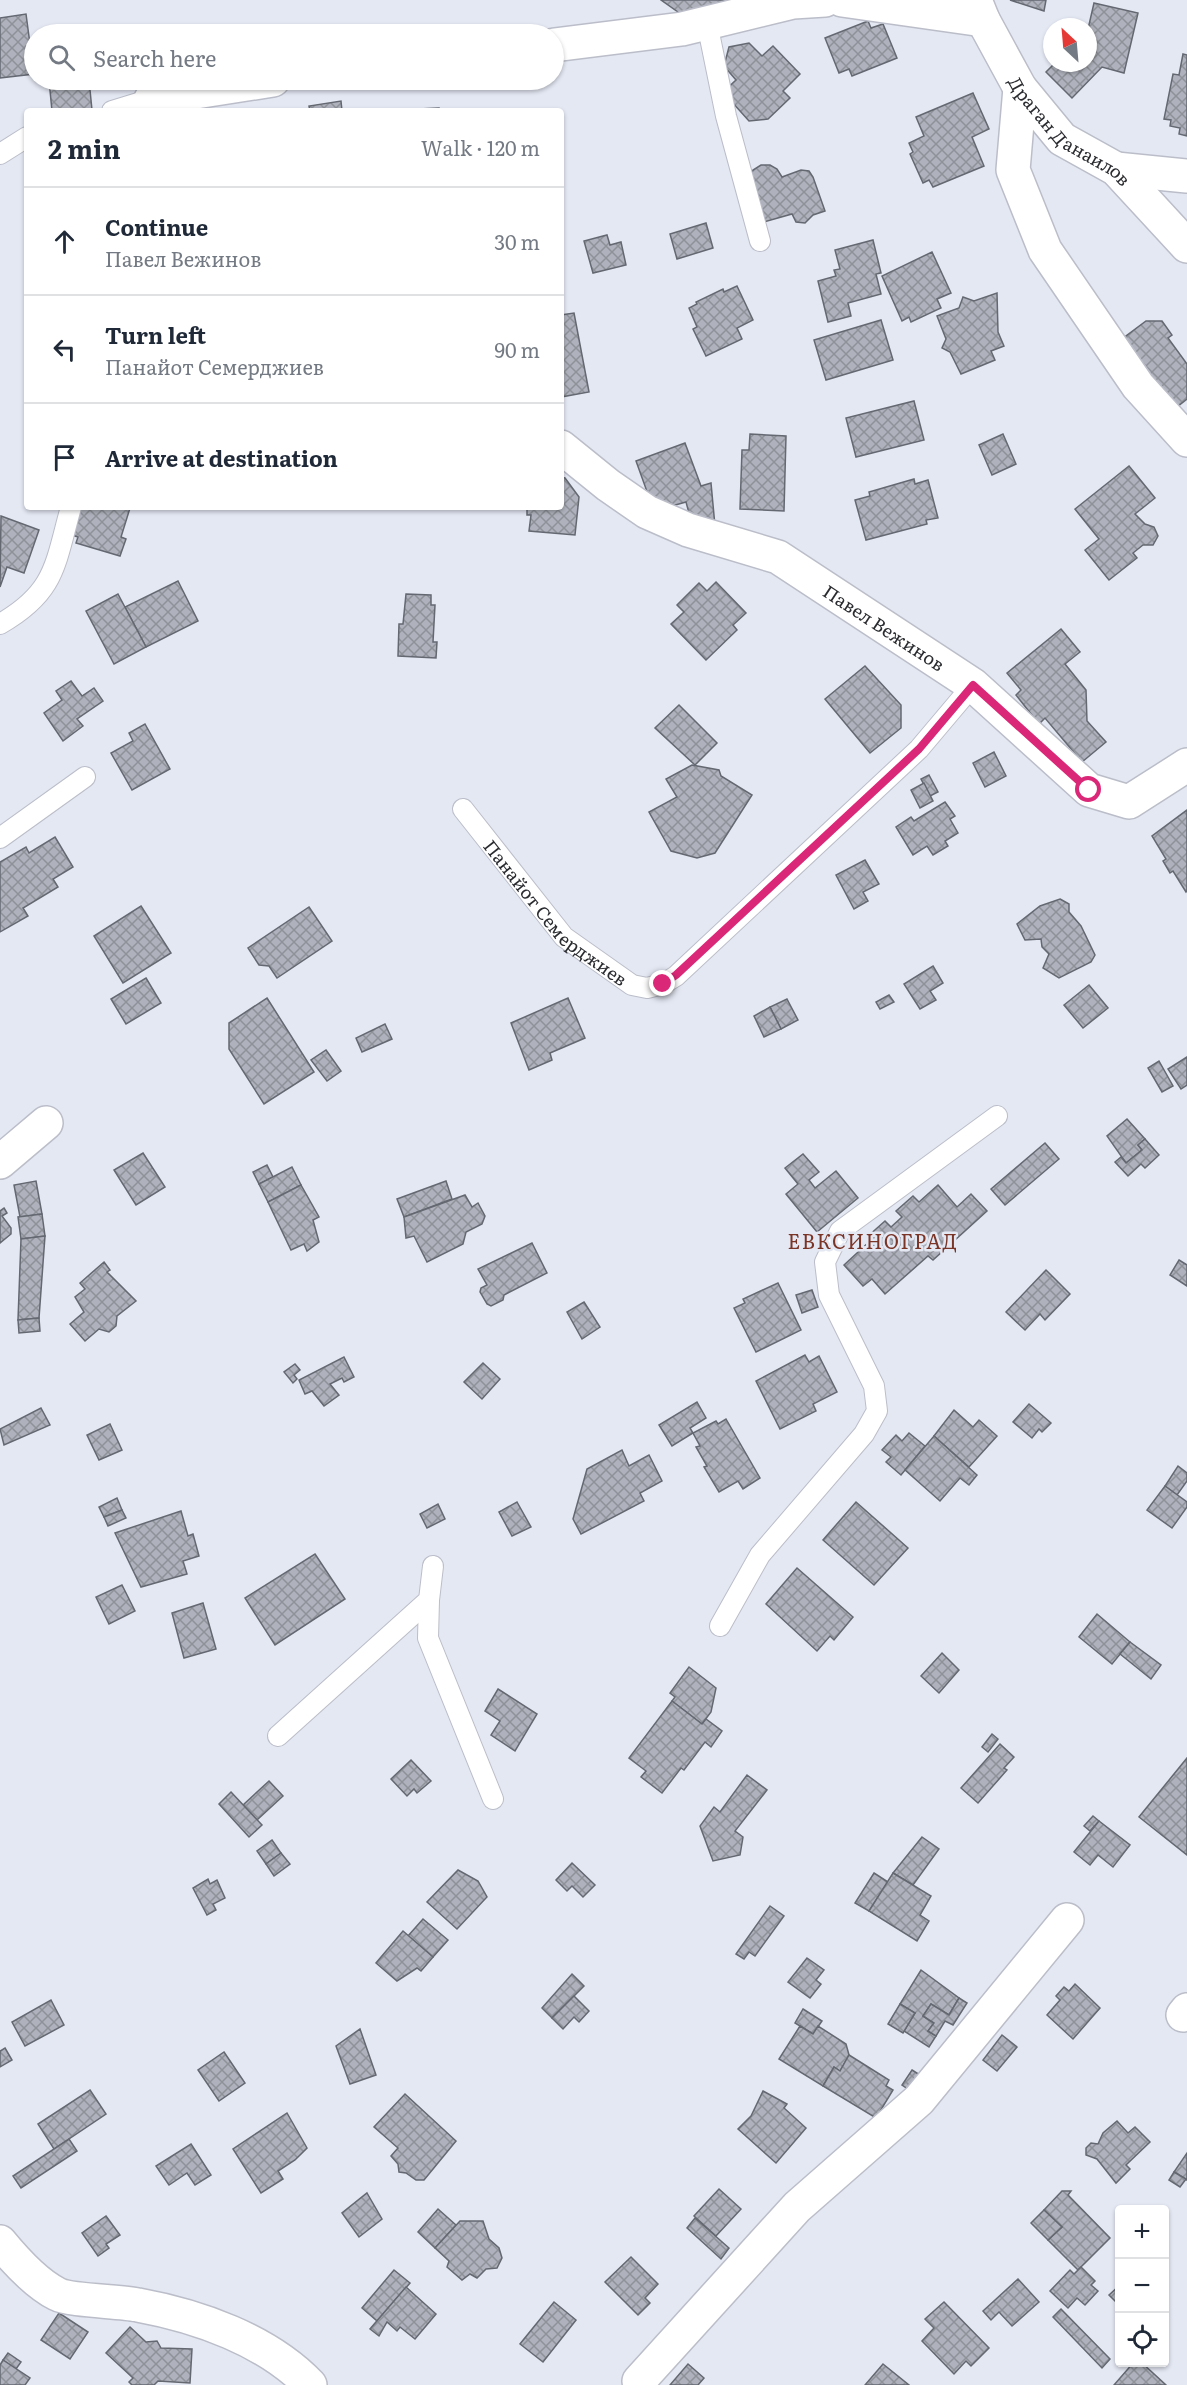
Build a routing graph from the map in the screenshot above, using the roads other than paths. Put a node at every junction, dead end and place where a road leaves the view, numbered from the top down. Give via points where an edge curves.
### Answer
1 (825, 0) edge
2 (842, 0) edge
3 (979, 10) edge
4 (707, 23) junction
5 (564, 44) edge
6 (1020, 88) junction
7 (223, 90) edge
8 (149, 105) edge
9 (130, 108) edge
10 (24, 139) edge
11 (0, 154) edge
12 (1116, 168) junction
13 (1187, 176) edge
14 (760, 240) dead end
15 (1187, 246) edge
16 (1187, 440) edge
17 (564, 449) edge
18 (70, 510) edge
19 (0, 624) edge
20 (973, 685) junction
21 (1187, 765) edge
22 (85, 777) dead end
23 (463, 809) dead end
24 (0, 838) edge
25 (997, 1116) dead end
26 (46, 1123) dead end
27 (0, 1162) edge
28 (432, 1566) dead end
29 (429, 1600) junction
30 (720, 1626) dead end
31 (278, 1736) dead end
32 (493, 1799) dead end
33 (1067, 1920) dead end
34 (0, 2242) edge
35 (639, 2381) dead end
36 (310, 2385) edge

1 - 4 street via 793,2
2 - 3 street
3 - 6 street, Драган Данаилов
4 - 5 street
4 - 14 lane via 726,116
6 - 12 street, Драган Данаилов via 1062,139
6 - 16 street via 1012,170 1045,250 1138,386
7 - 8 street
8 - 9 lane
10 - 11 lane
12 - 13 street
12 - 15 street, Драган Данаилов
17 - 20 street, Павел Вежинов via 647,512 688,530 778,557
18 - 19 lane via 51,579 23,611
20 - 21 street, Павел Вежинов via 1089,790 1129,802
20 - 23 lane, Панайот Семерджиев via 919,749 676,975 648,988 632,985 564,937
22 - 24 lane
25 - 30 lane via 840,1231 825,1262 829,1294 874,1386 877,1411 864,1434 760,1555
26 - 27 street
28 - 29 lane
29 - 31 lane
29 - 32 lane via 428,1638
33 - 35 street via 919,2100 797,2207
34 - 36 street via 15,2261 58,2295 139,2305 228,2330 296,2371

